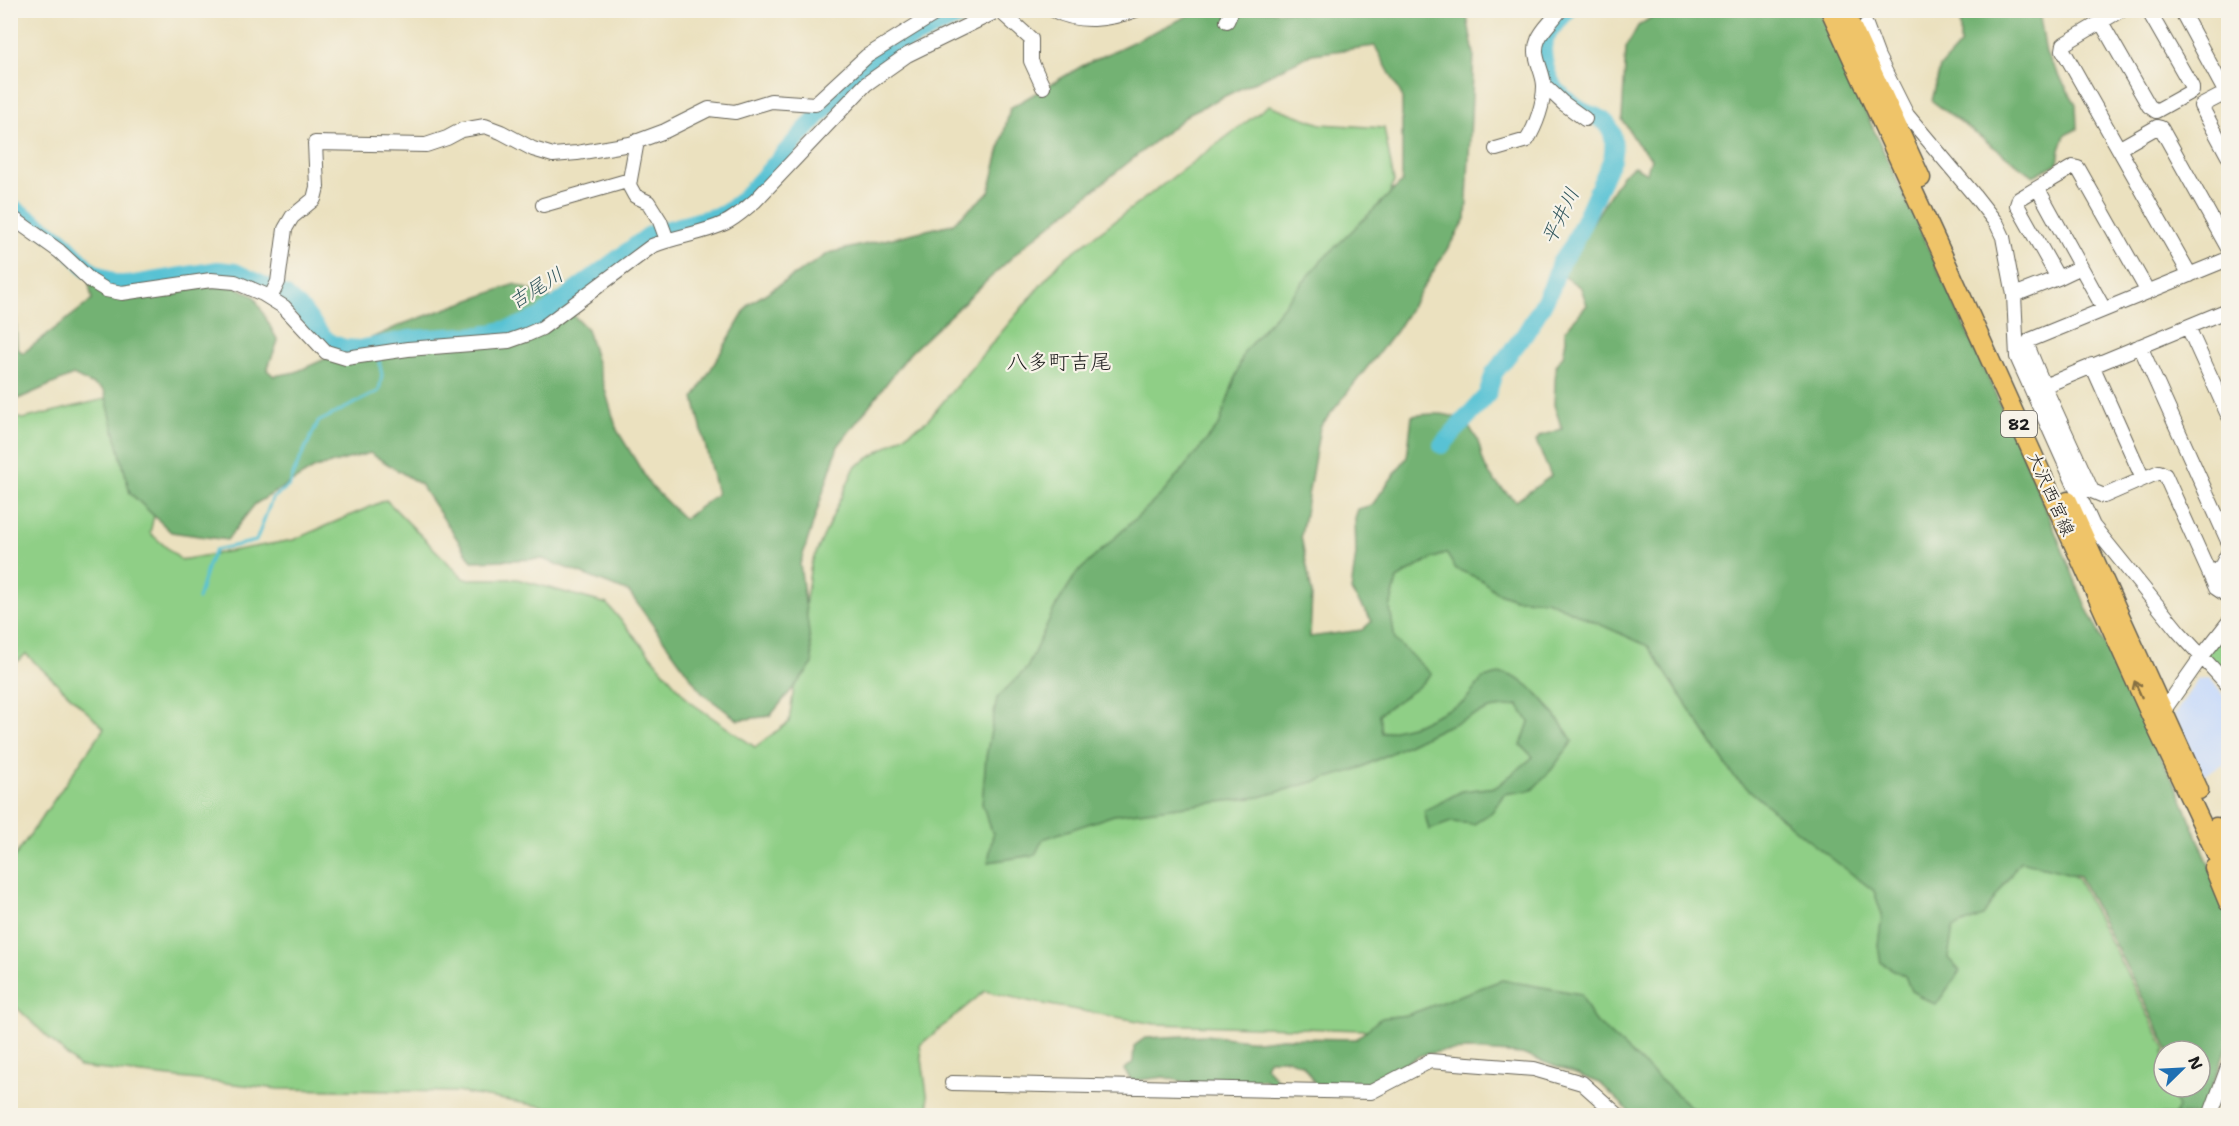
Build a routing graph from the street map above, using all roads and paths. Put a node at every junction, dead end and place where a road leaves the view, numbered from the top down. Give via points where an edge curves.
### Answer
1 (941, 10) edge
2 (1053, 10) edge
3 (1136, 10) edge
4 (1560, 10) edge
5 (1830, 10) edge
6 (1844, 10) edge
7 (1870, 10) edge
8 (2121, 10) edge
9 (2148, 10) edge
10 (2181, 10) edge
11 (2102, 22) junction
12 (1862, 34) junction
13 (1544, 85) junction
14 (1043, 87) dead end
15 (2227, 95) edge
16 (822, 114) junction
17 (1586, 119) dead end
18 (637, 141) junction
19 (2120, 148) junction
20 (1496, 149) dead end
21 (2229, 156) edge
22 (630, 180) junction
23 (2038, 189) junction
24 (543, 205) dead end
25 (10, 216) edge
26 (667, 240) junction
27 (2229, 249) edge
28 (2229, 259) edge
29 (2081, 267) junction
30 (2190, 275) junction
31 (2058, 278) junction
32 (273, 291) junction
33 (2148, 292) junction
34 (2014, 295) junction
35 (2104, 309) junction
36 (2229, 310) edge
37 (2188, 327) junction
38 (2140, 346) junction
39 (2092, 365) junction
40 (2044, 386) junction
41 (2229, 415) edge
42 (2143, 479) junction
43 (2229, 542) edge
44 (2229, 554) edge
45 (2212, 576) junction
46 (2229, 596) edge
47 (2228, 625) edge
48 (2202, 656) junction
49 (2229, 685) edge
50 (2157, 713) junction
51 (2212, 832) junction
52 (2229, 848) edge
53 (2229, 855) edge
54 (2229, 879) edge
55 (2229, 902) edge
56 (2229, 1067) edge
57 (952, 1083) dead end
58 (1618, 1116) edge
59 (2210, 1116) edge

1 - 16 street via 867,56
2 - 3 street via 1078,19 1098,20
4 - 13 street via 1537,42 1536,55
50 -> 5 main road, 大沢西宮線 / 82
6 - 12 main road, 大沢西宮線 / 82
7 - 12 street
8 - 11 street
9 - 11 street via 2192,87 2192,91 2156,111 2149,106
10 - 15 street
11 - 19 street via 2064,44 2063,50
12 - 34 street via 1907,115 1997,224
12 - 50 main road, 大沢西宮線 / 82
13 - 17 street
13 - 20 street via 1527,140
14 - 16 street via 1031,61 1031,39 999,10 907,55
15 - 21 street via 2201,106
16 - 18 street via 771,101 735,112 709,109
16 - 26 street via 755,201 738,216 706,230
18 - 22 street
18 - 32 street via 553,155 485,126 462,130 426,145 315,143 314,199 292,217 285,229
19 - 27 street via 2161,128
19 - 30 street
22 - 24 street
22 - 26 street via 634,196 648,202
23 - 29 street
23 - 31 street via 2019,199 2017,206
23 - 33 street via 2073,166 2078,168
25 - 32 street via 106,290 122,293 211,280
26 - 32 street via 652,246 542,328 508,341 346,358 326,352
28 - 30 street
29 - 31 street
29 - 35 street
30 - 33 street
31 - 34 street
33 - 35 street
34 - 48 street via 2016,357 2093,526
35 - 40 street via 2030,340 2027,345
36 - 37 street
37 - 38 street
37 - 41 street
38 - 39 street
38 - 43 street
39 - 40 street
39 - 42 street
40 - 42 street via 2092,490 2104,496
42 - 45 street via 2159,472 2165,475
44 - 45 street
45 - 46 street via 2216,588
47 - 48 street
48 - 49 street
48 - 50 street
50 - 51 main road, 大沢西宮線 / 82
51 - 52 main road
51 - 53 main road, 大沢西宮線 / 82
51 - 54 main road, 大沢西宮線 / 82
51 - 55 main road via 2214,867
56 - 59 street
57 - 58 street via 1371,1092 1430,1061 1534,1069 1582,1083

